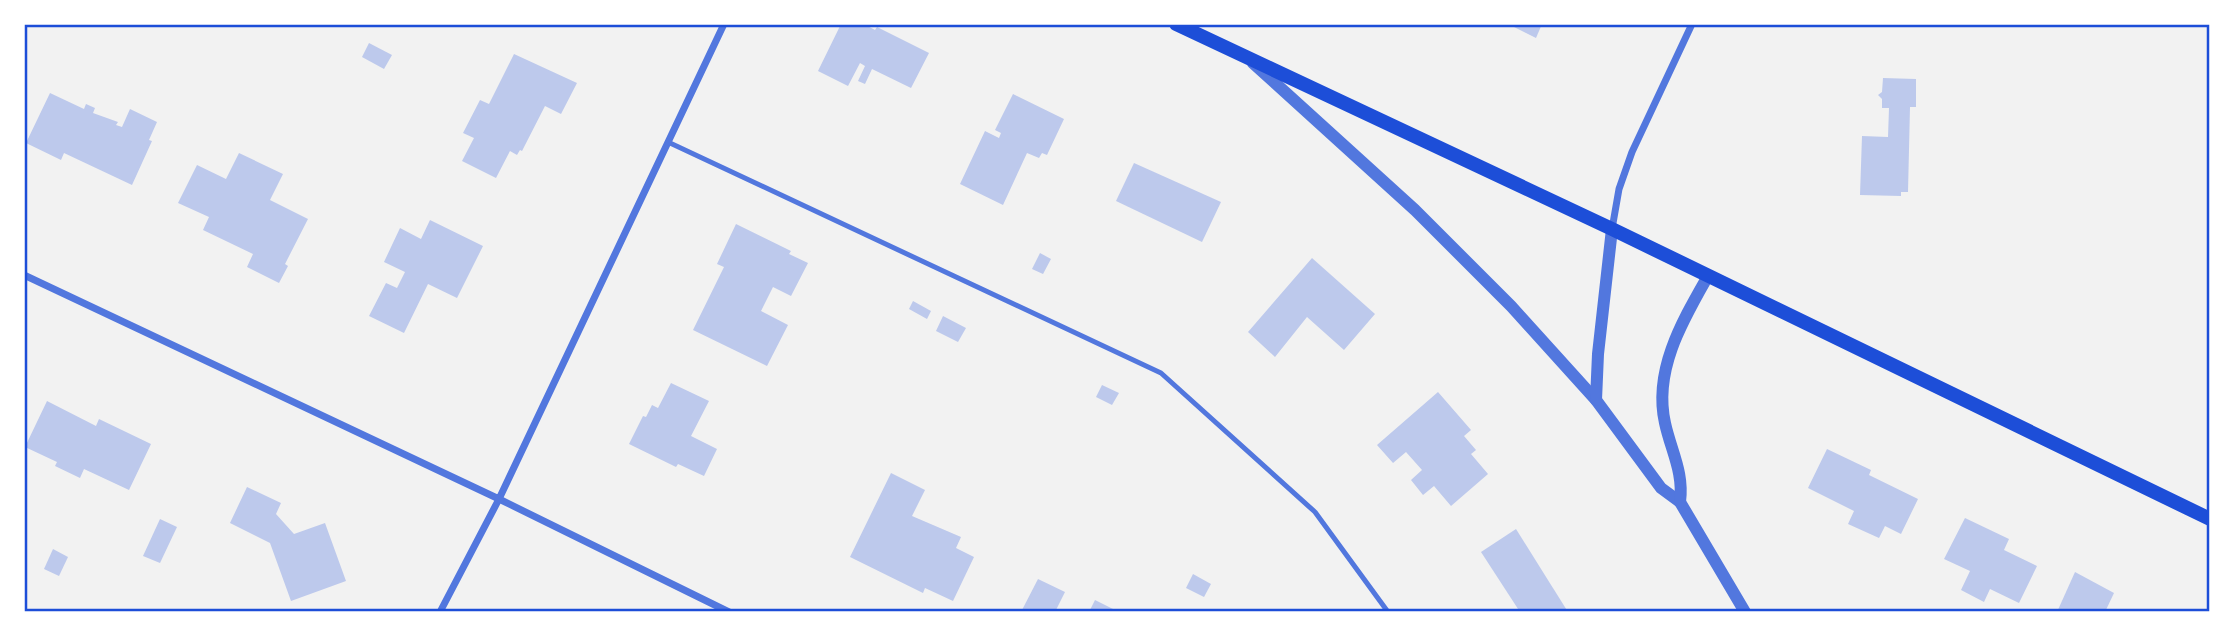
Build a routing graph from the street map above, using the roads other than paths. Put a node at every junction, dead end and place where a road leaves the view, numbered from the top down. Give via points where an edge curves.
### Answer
1 (724, 24) edge
2 (1176, 24) edge
3 (1692, 24) edge
4 (1247, 57) junction
5 (670, 143) junction
6 (1612, 229) junction
7 (24, 275) edge
8 (1708, 276) junction
9 (1595, 400) junction
10 (499, 499) junction
11 (1680, 502) junction
12 (2210, 519) edge
13 (440, 611) edge
14 (729, 611) edge
15 (1388, 611) edge
16 (1745, 611) edge

1 - 5 street
2 - 4 main road
3 - 6 street via 1632,152
4 - 6 main road
4 - 9 street via 1415,210 1511,306
5 - 10 street
5 - 15 lane via 1161,373 1315,512
6 - 8 main road
6 - 9 street
7 - 10 street
8 - 11 street via 1668,359 1662,400 1681,477
8 - 12 main road
9 - 11 street via 1661,488
10 - 13 street
10 - 14 street
11 - 16 street

